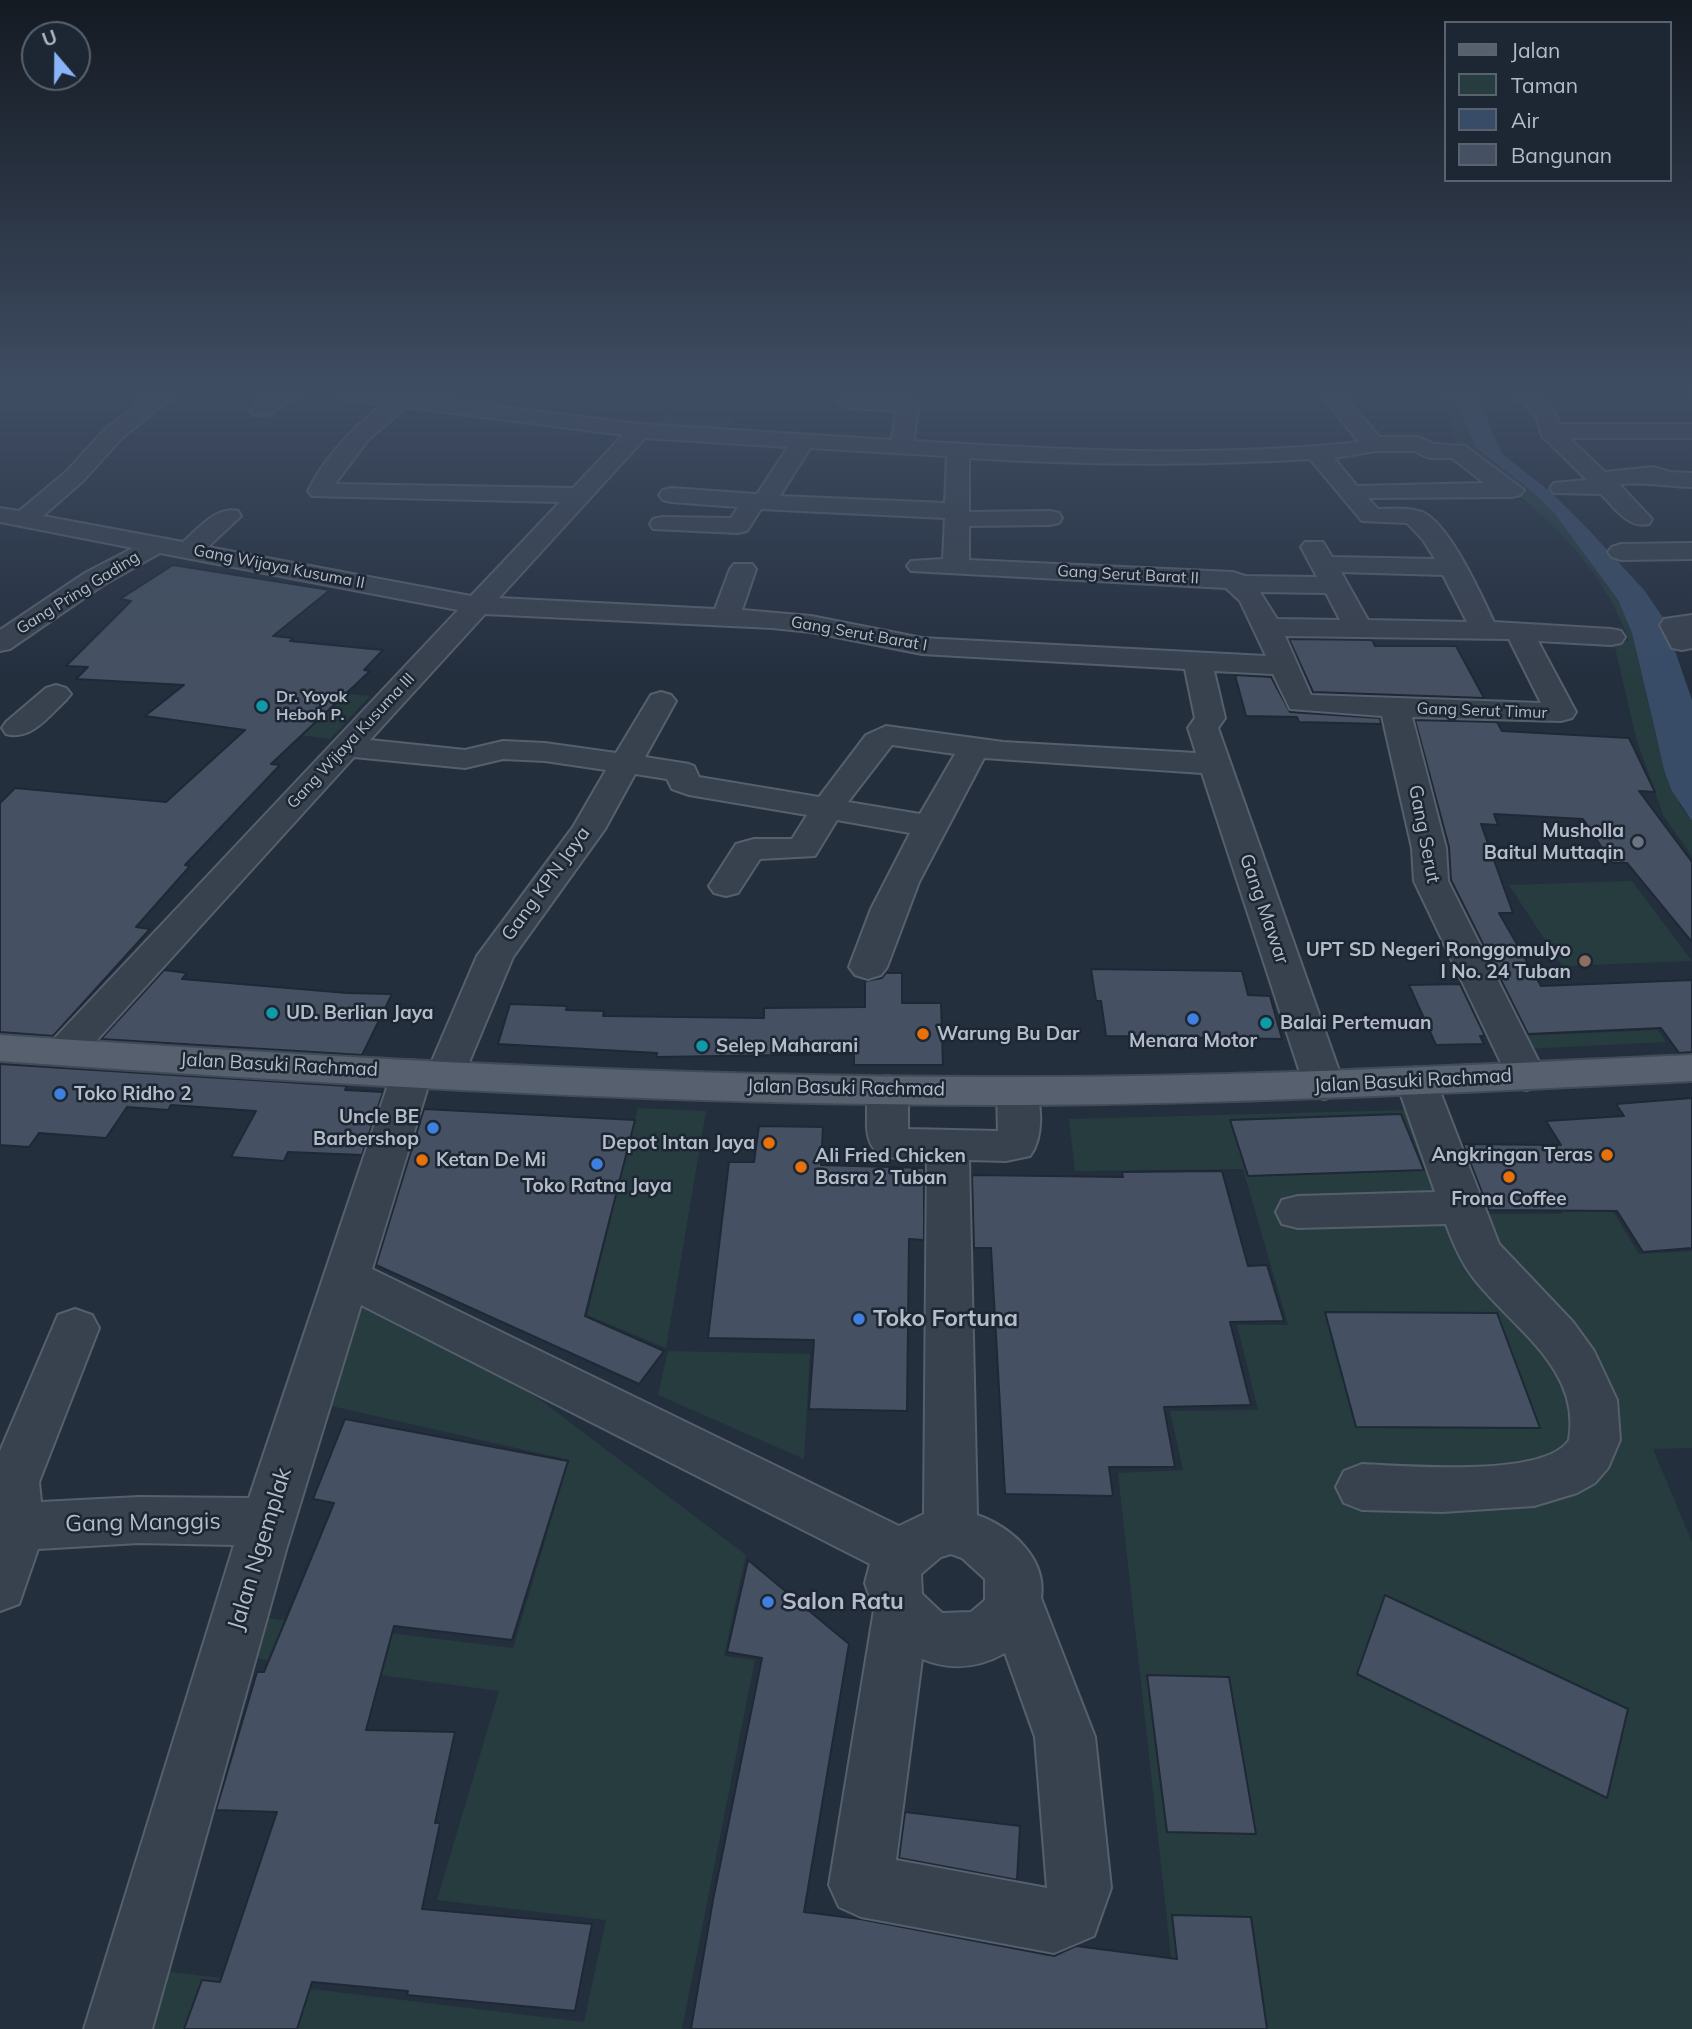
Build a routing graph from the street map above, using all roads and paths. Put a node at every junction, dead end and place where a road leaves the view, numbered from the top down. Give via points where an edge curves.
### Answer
1 (56, 489) edge
2 (322, 489) edge
3 (585, 489) edge
4 (769, 489) edge
5 (957, 489) edge
6 (1347, 489) edge
7 (1508, 489) edge
8 (1611, 489) edge
9 (1349, 491) junction
10 (579, 495) junction
11 (671, 495) dead end
12 (759, 502) junction
13 (957, 515) junction
14 (229, 516) dead end
15 (13, 517) edge
16 (1050, 518) dead end
17 (1640, 519) dead end
18 (662, 524) dead end
19 (158, 544) junction
20 (189, 550) junction
21 (1692, 551) edge
22 (1621, 552) dead end
23 (1323, 564) junction
24 (920, 566) dead end
25 (1451, 566) junction
26 (956, 567) junction
27 (743, 569) dead end
28 (1241, 584) junction
29 (475, 605) junction
30 (726, 617) junction
31 (1267, 627) junction
32 (1359, 629) junction
33 (1485, 631) junction
34 (1519, 631) junction
35 (1611, 637) dead end
36 (0, 643) edge
37 (1198, 661) junction
38 (1285, 666) junction
39 (56, 694) dead end
40 (661, 701) dead end
41 (1395, 708) junction
42 (6, 732) edge
43 (346, 747) junction
44 (974, 748) junction
45 (1210, 748) junction
46 (625, 764) junction
47 (827, 809) junction
48 (930, 826) junction
49 (726, 886) dead end
50 (868, 967) dead end
51 (0, 1048) edge
52 (64, 1052) junction
53 (1692, 1068) edge
54 (429, 1073) junction
55 (1526, 1076) junction
56 (1416, 1081) junction
57 (1324, 1085) junction
58 (888, 1090) junction
59 (1017, 1091) junction
60 (948, 1145) junction
61 (1463, 1207) junction
62 (1298, 1212) dead end
63 (345, 1276) junction
64 (75, 1328) dead end
65 (1362, 1487) dead end
66 (268, 1522) junction
67 (18, 1527) junction
68 (951, 1530) junction
69 (902, 1582) junction
70 (0, 1585) edge
71 (1013, 1598) junction
72 (118, 2029) edge

1 - 15 street
2 - 10 street
3 - 10 street, Gang Wijaya Kusuma III
4 - 12 street
5 - 13 street
6 - 9 street
7 - 9 street
8 - 17 street
9 - 25 street via 1371,516 1419,520
10 - 29 street, Gang Wijaya Kusuma III
11 - 12 street
12 - 13 street
12 - 18 street via 736,526
13 - 16 street
13 - 26 street
14 - 20 street
15 - 19 street, Gang Wijaya Kusuma II
19 - 20 street, Gang Wijaya Kusuma II
19 - 36 street, Gang Pring Gading via 94,579
20 - 29 street, Gang Wijaya Kusuma II
21 - 22 street
23 - 25 street, Gang Serut Barat II
23 - 28 street, Gang Serut Barat II
23 - 32 street
24 - 26 street, Gang Serut Barat II
25 - 33 street
26 - 28 street, Gang Serut Barat II via 1227,579
27 - 30 street
28 - 31 street
29 - 30 street, Gang Serut Barat I
29 - 43 street, Gang Wijaya Kusuma III
30 - 37 street, Gang Serut Barat I via 802,623 922,646
31 - 32 street
31 - 38 street
32 - 33 street
33 - 34 street
34 - 35 street
34 - 41 street, Gang Serut Timur via 1561,712
37 - 38 street, Gang Serut Barat I
37 - 45 street via 1210,718 1202,724
38 - 41 street via 1301,704
39 - 42 street
40 - 46 street, Gang KPN Jaya
41 - 55 street, Gang Serut via 1429,848 1431,881
43 - 46 street via 465,759 525,751
43 - 52 street, Gang Wijaya Kusuma III
44 - 45 street
44 - 47 street via 882,736
44 - 48 street
45 - 57 street, Gang Mawar
46 - 47 street via 682,772 683,782 689,785
46 - 54 street, Gang KPN Jaya via 588,829 495,956
47 - 48 street
47 - 49 street via 803,849 748,851
48 - 50 street via 881,923
51 - 52 main road, Jalan Basuki Rachmad
52 - 54 main road, Jalan Basuki Rachmad
53 - 55 main road, Jalan Basuki Rachmad
54 - 58 main road, Jalan Basuki Rachmad
54 - 63 street, Jalan Ngemplak
55 - 56 main road, Jalan Basuki Rachmad
56 - 57 main road, Jalan Basuki Rachmad
56 - 61 street
57 - 59 main road, Jalan Basuki Rachmad
58 - 59 main road, Jalan Basuki Rachmad
58 - 60 street via 888,1140
59 - 60 street via 1018,1144
60 - 68 street
61 - 62 street
61 - 65 street via 1485,1261 1554,1332 1588,1383 1596,1417 1592,1449 1565,1475 1518,1485
63 - 66 street, Jalan Ngemplak
63 - 69 street
64 - 67 street via 13,1482
66 - 67 street, Gang Manggis via 139,1520
66 - 72 street, Jalan Ngemplak
67 - 70 street
68 - 69 street via 916,1541
68 - 71 street via 989,1542 1003,1556 1012,1573
69 - 71 street via 923,1633 942,1640 982,1637 999,1626
69 - 71 street via 861,1885 1054,1921 1071,1913 1079,1888 1066,1745

